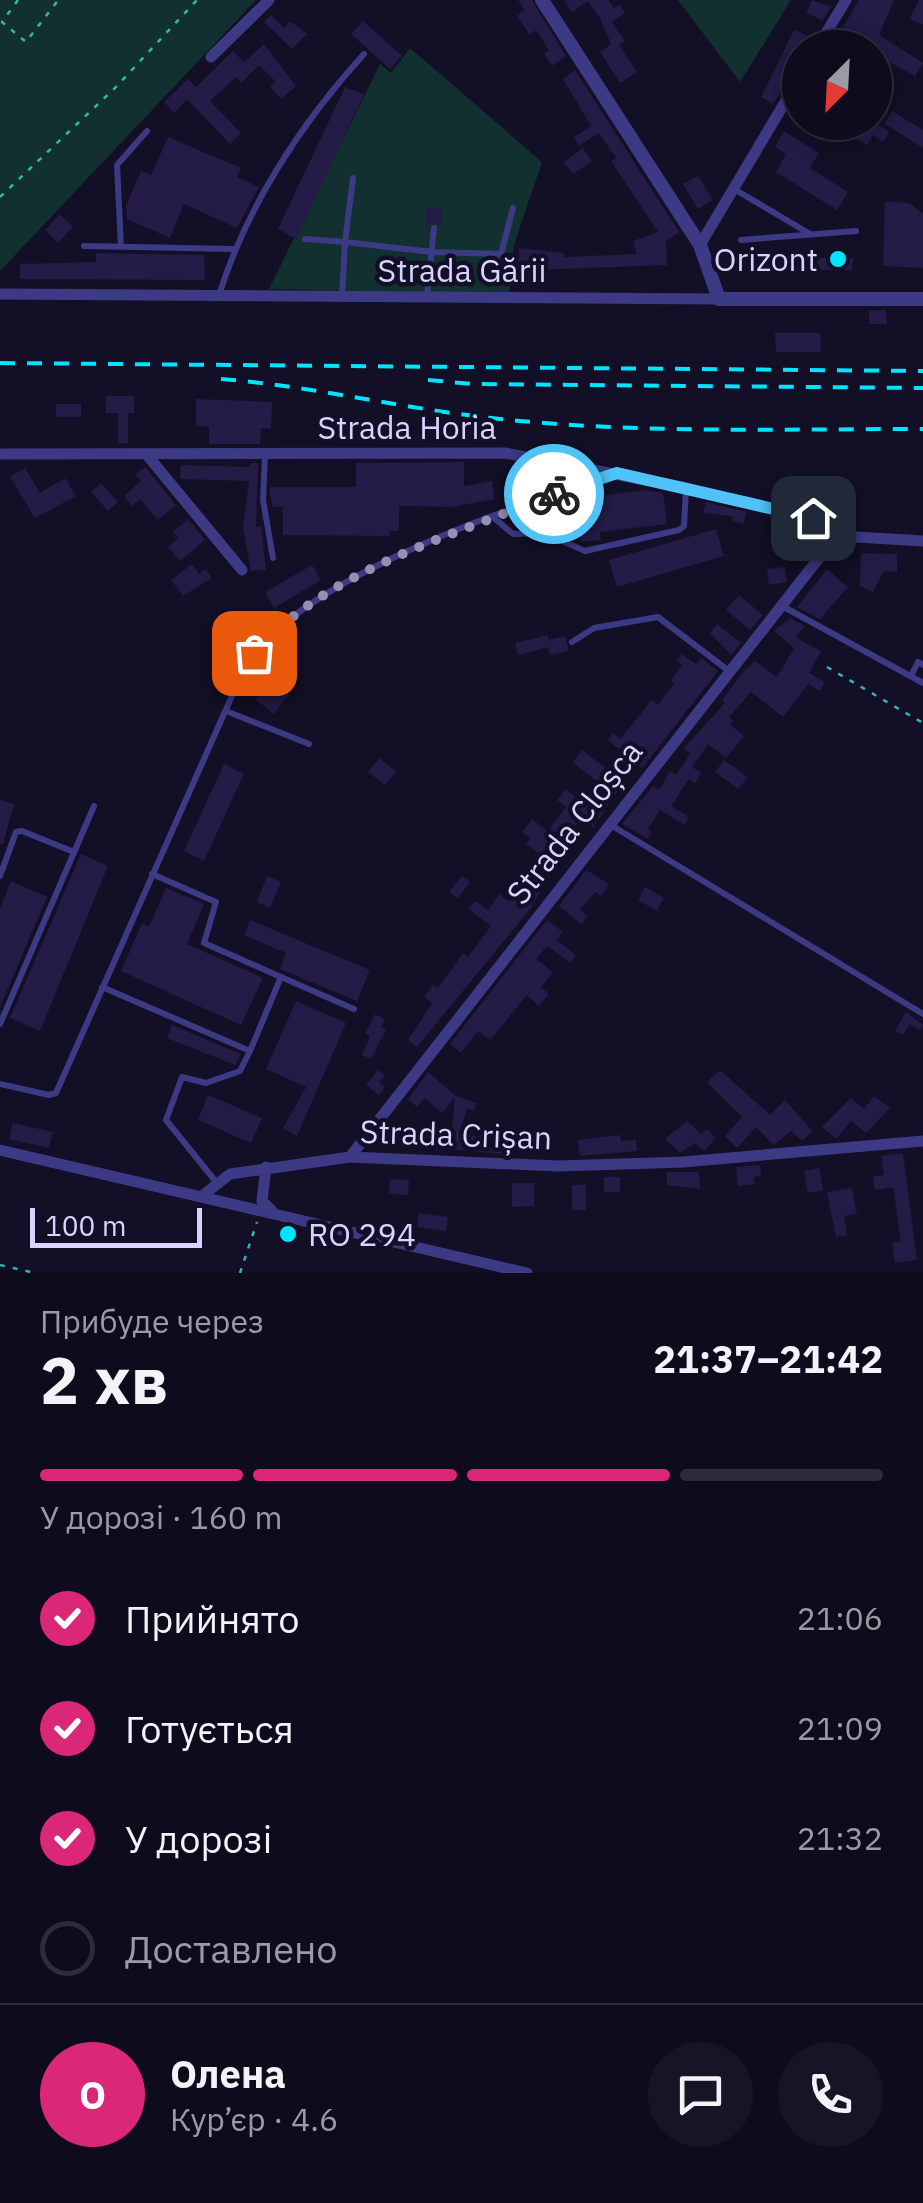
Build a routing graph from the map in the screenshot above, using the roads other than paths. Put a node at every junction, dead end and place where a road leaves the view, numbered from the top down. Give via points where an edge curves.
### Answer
1 (269, 0) edge
2 (542, 0) edge
3 (846, 0) edge
4 (828, 30) edge
5 (364, 54) dead end
6 (211, 57) dead end
7 (782, 107) edge
8 (147, 131) dead end
9 (353, 178) dead end
10 (733, 189) junction
11 (513, 208) dead end
12 (434, 228) dead end
13 (856, 231) dead end
14 (810, 234) junction
15 (305, 239) dead end
16 (741, 240) dead end
17 (346, 242) junction
18 (700, 245) junction
19 (84, 246) dead end
20 (121, 247) junction
21 (233, 248) junction
22 (432, 252) junction
23 (501, 254) junction
24 (496, 270) dead end
25 (0, 294) edge
26 (218, 296) junction
27 (342, 297) junction
28 (426, 298) junction
29 (719, 299) junction
30 (923, 299) edge
31 (0, 454) edge
32 (147, 455) junction
33 (266, 456) junction
34 (550, 460) junction
35 (617, 473) junction
36 (686, 488) junction
37 (556, 493) junction
38 (494, 518) junction
39 (856, 538) junction
40 (923, 542) edge
41 (274, 558) dead end
42 (242, 570) dead end
43 (781, 606) junction
44 (572, 642) dead end
45 (923, 665) edge
46 (729, 671) junction
47 (911, 676) junction
48 (923, 683) edge
49 (226, 711) junction
50 (309, 744) dead end
51 (94, 806) dead end
52 (608, 823) junction
53 (75, 852) junction
54 (152, 874) junction
55 (0, 876) edge
56 (281, 977) junction
57 (102, 987) junction
58 (354, 1009) dead end
59 (923, 1014) edge
60 (0, 1024) edge
61 (250, 1051) junction
62 (0, 1084) edge
63 (923, 1141) edge
64 (0, 1150) edge
65 (350, 1156) junction
66 (266, 1167) junction
67 (216, 1183) junction
68 (202, 1196) junction
69 (268, 1212) junction
70 (527, 1273) edge

1 - 6 street
2 - 18 street
3 - 4 street
5 - 21 lane via 299,135
7 - 10 street
8 - 20 lane via 117,165
9 - 17 lane
10 - 14 lane
10 - 18 street
11 - 23 lane
12 - 22 lane
13 - 14 lane
14 - 16 lane
15 - 17 lane
17 - 22 lane
17 - 27 lane
18 - 29 street
19 - 20 lane
20 - 21 lane
21 - 26 lane
22 - 23 lane
22 - 28 lane
23 - 24 lane
25 - 26 street, Strada Gării
26 - 27 street, Strada Gării
27 - 28 street, Strada Gării
28 - 29 street, Strada Gării
29 - 30 street, Strada Gării
31 - 32 street, Strada Horia
32 - 33 street, Strada Horia
32 - 42 street
33 - 34 street, Strada Horia via 484,452
33 - 41 lane via 263,500
34 - 35 street, Strada Horia
34 - 37 lane
35 - 36 street, Strada Horia
35 - 37 lane
36 - 38 lane via 680,530 585,551 544,533 512,534
36 - 39 street, Strada Horia via 813,518
37 - 38 lane
38 - 49 lane via 397,558 304,608 254,653
39 - 40 street, Strada Horia
39 - 43 street, Strada Cloșca via 826,548
43 - 46 street, Strada Cloșca
43 - 47 lane
44 - 46 lane via 594,628 658,618
45 - 47 lane via 918,662
46 - 52 street, Strada Cloșca
47 - 48 lane
49 - 50 lane
49 - 54 lane
51 - 53 lane
52 - 59 lane
52 - 65 street, Strada Cloșca
53 - 55 lane via 22,830
53 - 60 lane
54 - 56 lane via 216,902 204,943
54 - 57 lane
56 - 58 lane
56 - 61 lane
57 - 61 lane
57 - 62 lane via 56,1092
61 - 67 lane via 240,1072 206,1083 182,1077 166,1120
63 - 65 street, Strada Crișan via 559,1166
64 - 68 street
65 - 66 street, Strada Crișan
66 - 67 street, Strada Crișan
66 - 69 street via 262,1201
67 - 68 street, Strada Crișan
68 - 69 street
69 - 70 street

